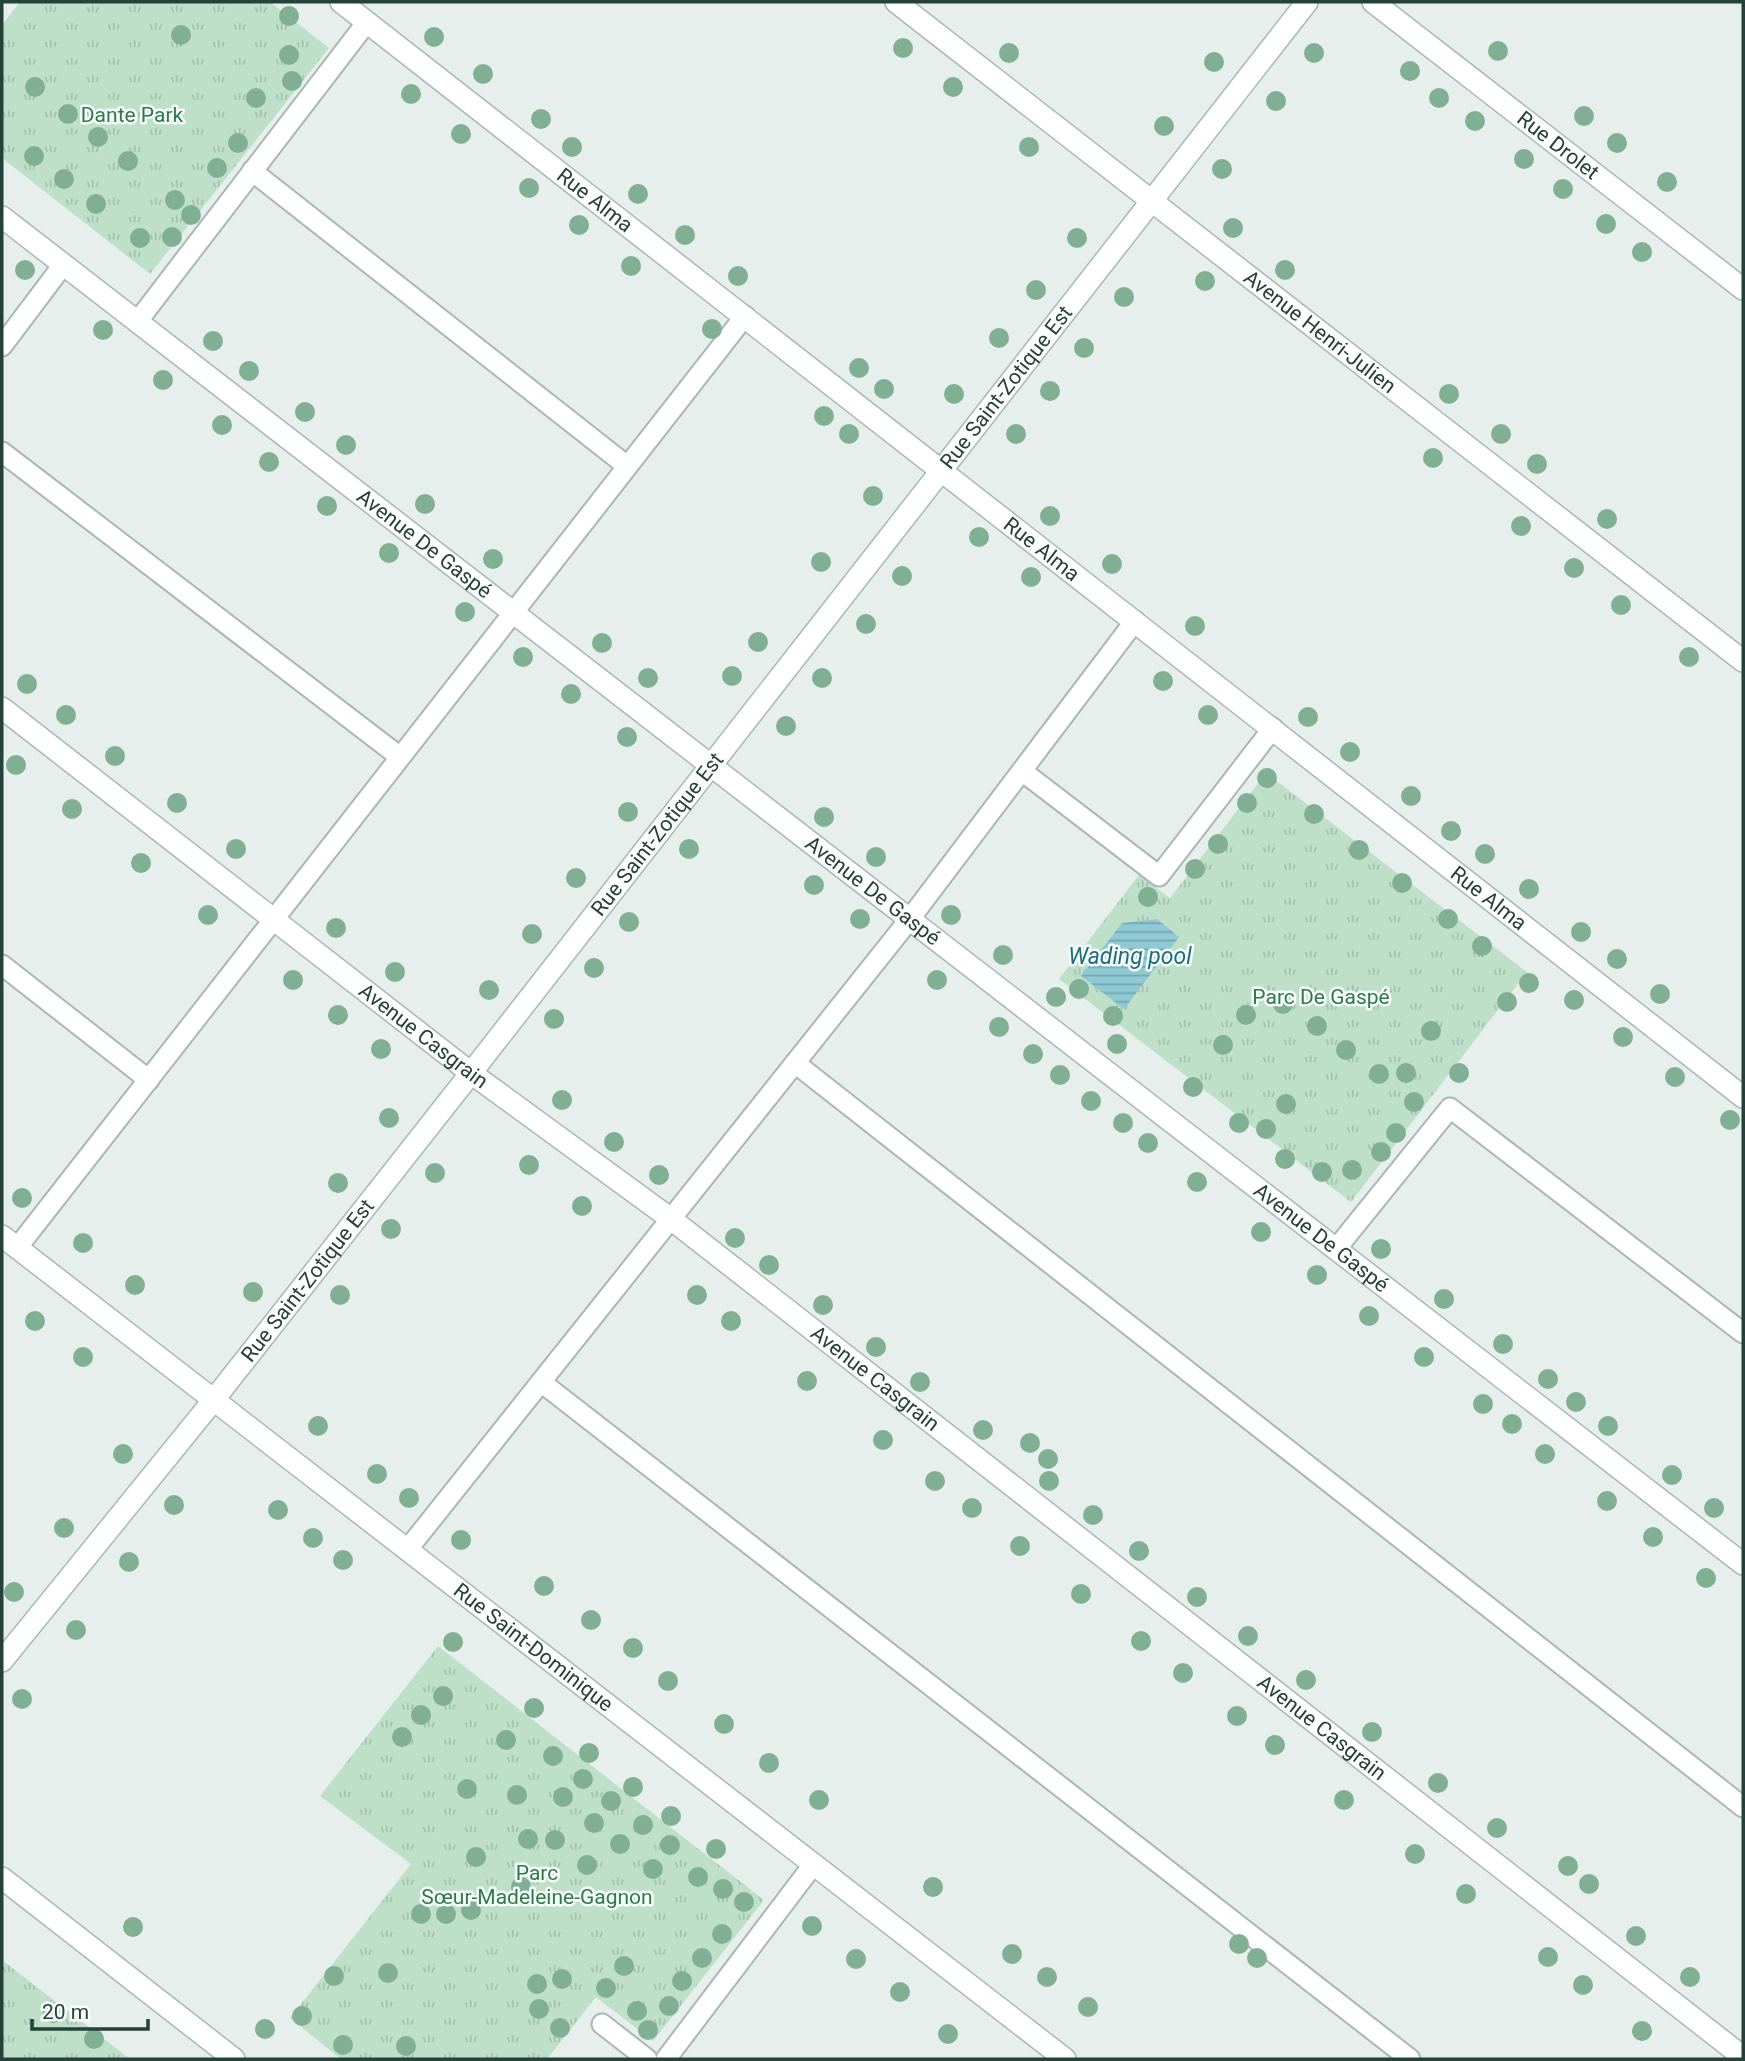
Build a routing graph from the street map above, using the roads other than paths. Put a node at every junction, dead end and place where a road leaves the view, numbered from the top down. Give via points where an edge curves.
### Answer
1 (341, 2) edge
2 (896, 2) edge
3 (1307, 2) edge
4 (1373, 2) edge
5 (367, 22) junction
6 (252, 172) junction
7 (1151, 200) junction
8 (2, 217) edge
9 (64, 265) junction
10 (1743, 289) edge
11 (745, 316) junction
12 (137, 322) junction
13 (2, 345) edge
14 (2, 452) edge
15 (627, 466) junction
16 (942, 469) junction
17 (512, 613) junction
18 (1135, 621) junction
19 (1743, 660) edge
20 (2, 708) edge
21 (1273, 728) junction
22 (400, 757) junction
23 (709, 766) junction
24 (1022, 771) junction
25 (274, 919) junction
26 (909, 920) junction
27 (2, 965) edge
28 (795, 1063) junction
29 (471, 1073) junction
30 (149, 1080) junction
31 (1743, 1097) edge
32 (671, 1219) junction
33 (9, 1242) edge
34 (1336, 1250) junction
35 (1743, 1332) edge
36 (541, 1382) junction
37 (212, 1402) junction
38 (407, 1550) junction
39 (1743, 1564) edge
40 (2, 1661) edge
41 (1743, 1807) edge
42 (813, 1865) junction
43 (2, 1878) edge
44 (602, 2024) dead end
45 (1743, 2057) edge
46 (234, 2059) edge
47 (647, 2059) edge
48 (666, 2059) edge
49 (1065, 2059) edge
50 (1410, 2059) edge

1 - 5 street, Rue Alma
2 - 7 street, Avenue Henri-Julien
3 - 7 street, Rue Saint-Zotique Est
4 - 10 street, Rue Drolet
5 - 6 lane
5 - 11 street, Rue Alma
6 - 12 lane
6 - 15 lane
7 - 16 street, Rue Saint-Zotique Est
7 - 19 street, Avenue Henri-Julien
8 - 9 street, Avenue De Gaspé
9 - 12 street, Avenue De Gaspé
9 - 13 lane
11 - 15 lane
11 - 16 street, Rue Alma
12 - 17 street, Avenue De Gaspé
14 - 22 lane
15 - 17 lane
16 - 18 street, Rue Alma
16 - 23 street, Rue Saint-Zotique Est
17 - 22 lane
17 - 23 street, Avenue De Gaspé
18 - 21 street, Rue Alma
18 - 24 lane
20 - 25 street, Avenue Casgrain
21 - 24 lane via 1159,876
21 - 31 street, Rue Alma
22 - 25 lane
23 - 26 street, Avenue De Gaspé
23 - 29 street, Rue Saint-Zotique Est
24 - 26 lane
25 - 29 street, Avenue Casgrain
25 - 30 lane
26 - 28 lane
26 - 34 street, Avenue De Gaspé
27 - 30 lane
28 - 32 lane
28 - 41 lane
29 - 32 street, Avenue Casgrain
29 - 37 street, Rue Saint-Zotique Est
30 - 33 lane
32 - 36 lane
32 - 45 street, Avenue Casgrain
33 - 37 street, Rue Saint-Dominique
34 - 35 lane via 1450,1108
34 - 39 street, Avenue De Gaspé
36 - 38 lane
36 - 50 lane
37 - 38 street, Rue Saint-Dominique
37 - 40 street, Rue Saint-Zotique Est
38 - 42 street, Rue Saint-Dominique
42 - 48 lane
42 - 49 street, Rue Saint-Dominique
43 - 46 street
44 - 47 lane

